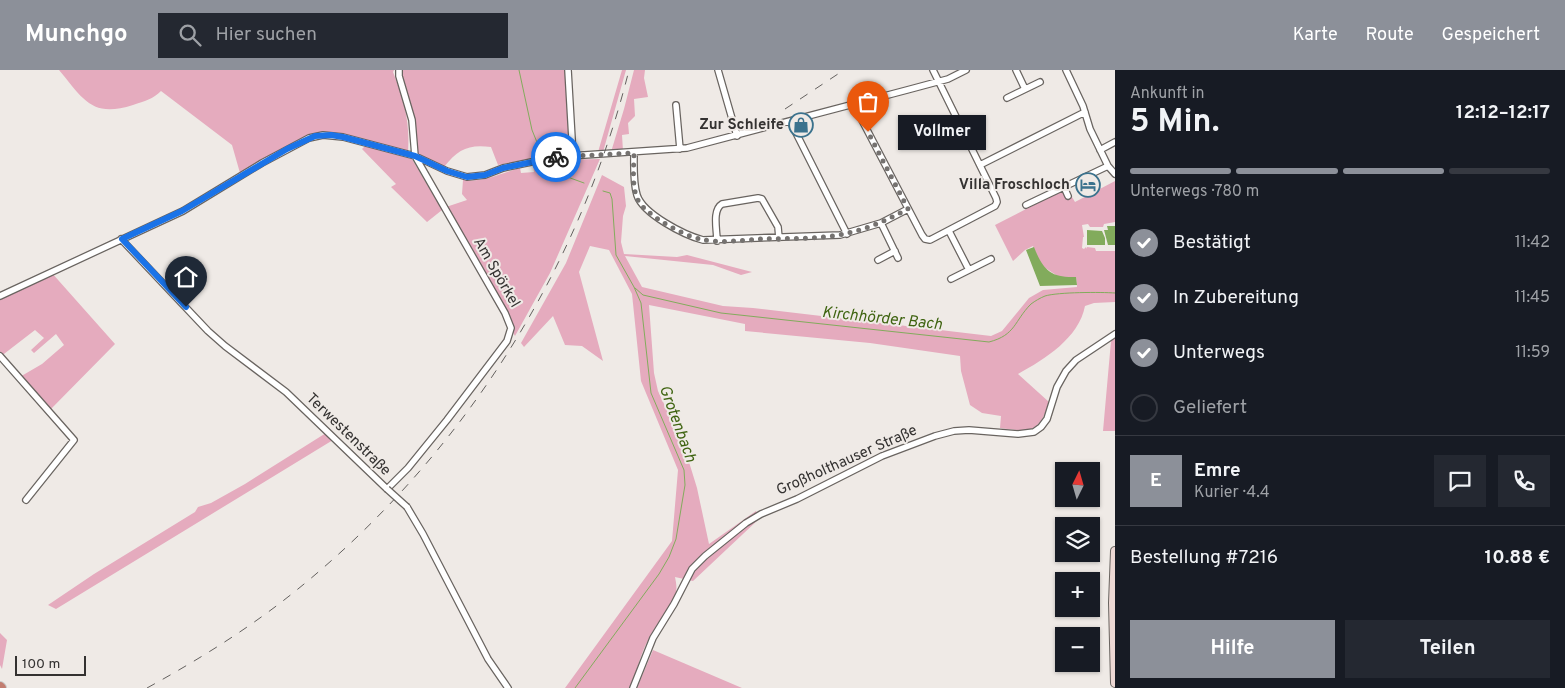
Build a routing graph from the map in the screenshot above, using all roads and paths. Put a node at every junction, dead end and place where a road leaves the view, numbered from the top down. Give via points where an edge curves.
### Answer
1 (400, 70) edge
2 (568, 70) edge
3 (718, 70) edge
4 (933, 70) edge
5 (966, 70) edge
6 (1016, 70) edge
7 (1066, 70) edge
8 (938, 81) junction
9 (1040, 82) dead end
10 (1025, 89) junction
11 (1007, 98) dead end
12 (676, 105) dead end
13 (854, 105) junction
14 (1085, 112) junction
15 (790, 121) junction
16 (737, 136) junction
17 (1115, 142) edge
18 (680, 149) junction
19 (1100, 150) junction
20 (634, 153) junction
21 (415, 156) junction
22 (573, 156) junction
23 (980, 165) junction
24 (1108, 166) junction
25 (1115, 174) edge
26 (1064, 187) junction
27 (1068, 196) dead end
28 (1026, 205) dead end
29 (908, 209) junction
30 (881, 222) junction
31 (949, 231) junction
32 (847, 234) junction
33 (780, 238) junction
34 (122, 239) junction
35 (717, 241) junction
36 (895, 251) junction
37 (898, 258) dead end
38 (991, 259) dead end
39 (878, 260) dead end
40 (969, 270) junction
41 (951, 279) dead end
42 (0, 296) edge
43 (1115, 334) edge
44 (0, 356) edge
45 (387, 489) junction
46 (26, 500) dead end
47 (1115, 551) edge
48 (1115, 683) edge
49 (508, 688) edge
50 (633, 688) edge

1 - 21 street, Am Spörkel via 412,120
2 - 22 street
3 - 16 street
4 - 8 street
5 - 8 street
6 - 10 street
7 - 14 street
8 - 13 street
8 - 23 street
9 - 10 street
10 - 11 street
12 - 18 street
13 - 15 street
13 - 29 street
14 - 19 street
14 - 23 street
15 - 16 street
15 - 32 street
16 - 18 street
17 - 19 street
18 - 20 street
19 - 24 street
20 - 22 street
20 - 35 street via 636,193 643,206 688,236
21 - 22 street via 467,177 539,160
21 - 34 street via 343,137 315,136 299,142 182,211
21 - 45 street, Am Spörkel via 505,314 510,332 507,341 473,387 408,468
23 - 31 street via 997,202
24 - 25 street
24 - 26 street
26 - 27 street
26 - 28 street
29 - 30 street
29 - 31 street via 927,240
30 - 32 street
30 - 36 street
31 - 40 street
32 - 33 street
33 - 35 street
33 - 35 street via 765,202 758,198 718,206
34 - 42 street
34 - 45 street, Terwestenstraße via 214,336 286,392
36 - 37 street
36 - 39 street
38 - 40 street
40 - 41 street
43 - 50 street, Großholthauser Straße via 1076,360 1066,372 1046,419 1034,432 969,430 935,436 882,456 746,523 692,569 653,638
44 - 46 street via 74,440
45 - 49 street, Terwestenstraße, bridge via 407,508 423,534 488,659
47 - 48 street

